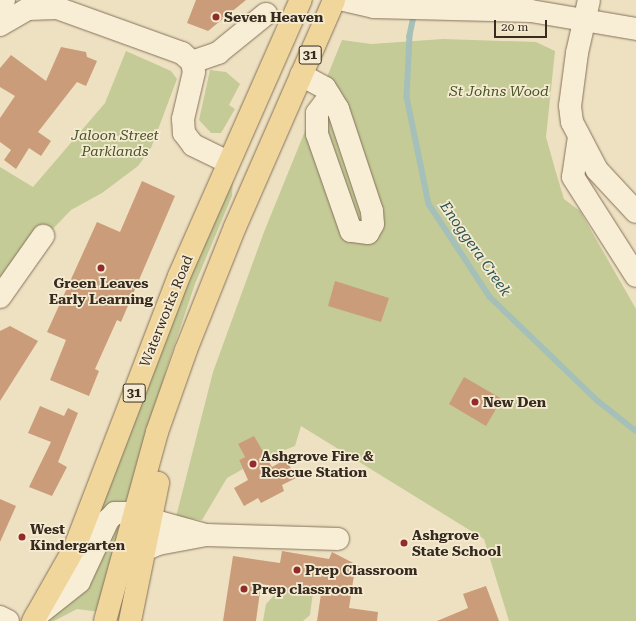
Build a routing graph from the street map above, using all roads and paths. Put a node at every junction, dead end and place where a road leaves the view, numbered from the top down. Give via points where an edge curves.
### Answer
1 (301, 0) edge
2 (334, 0) edge
3 (344, 0) edge
4 (76, 4) edge
5 (5, 9) edge
6 (587, 9) edge
7 (266, 14) dead end
8 (636, 29) edge
9 (192, 62) junction
10 (301, 75) junction
11 (330, 96) junction
12 (579, 137) junction
13 (228, 162) junction
14 (257, 174) junction
15 (636, 212) edge
16 (43, 236) dead end
17 (636, 276) edge
18 (0, 297) edge
19 (143, 517) junction
20 (206, 535) junction
21 (338, 539) dead end
22 (144, 550) junction
23 (0, 617) edge
24 (35, 619) edge
25 (8, 621) edge
26 (105, 621) edge
27 (130, 621) edge

1 - 13 main road, Waterworks Road / 31
2 - 10 main road, 31
3 - 6 street via 383,7 531,11
4 - 5 street via 54,8
4 - 9 street via 114,17 131,32 182,53
6 - 8 street
6 - 12 street via 570,106 572,122
7 - 9 street via 218,53
9 - 13 street via 194,78 183,119 184,134 193,145
10 - 11 street via 318,83
10 - 14 main road, 31
11 - 11 street via 316,113 317,134 351,231 368,233 373,224 372,211 347,130
12 - 15 street via 597,170
12 - 17 street via 573,177
13 - 14 main road
13 - 24 main road, Waterworks Road / 31 via 179,276 75,547
14 - 19 main road, 31 via 186,350 157,432
16 - 18 street
19 - 20 street
19 - 22 main road
19 - 24 street via 121,511 110,517 79,582
19 - 26 main road
20 - 21 street
20 - 22 street via 158,544
22 - 27 main road
23 - 25 street

